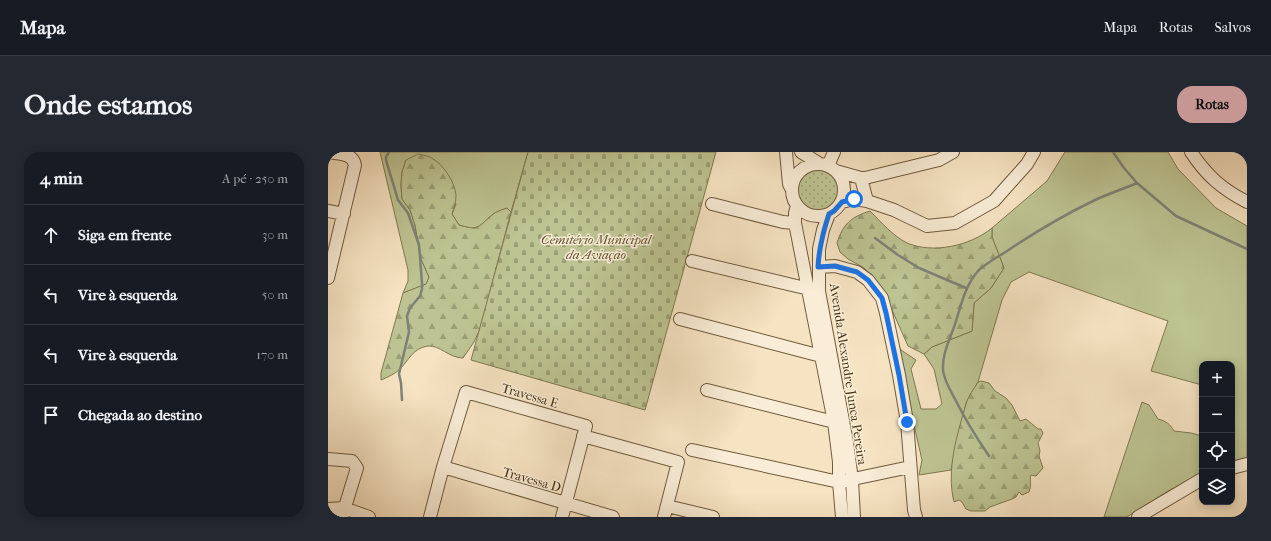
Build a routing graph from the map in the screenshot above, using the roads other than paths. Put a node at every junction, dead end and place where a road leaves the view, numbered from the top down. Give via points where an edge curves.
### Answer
1 (329, 152) edge
2 (786, 152) edge
3 (801, 152) edge
4 (834, 152) edge
5 (952, 152) edge
6 (1034, 152) edge
7 (1191, 152) edge
8 (828, 167) junction
9 (862, 180) junction
10 (792, 189) junction
11 (844, 189) junction
12 (868, 201) junction
13 (842, 202) junction
14 (1247, 202) edge
15 (712, 204) dead end
16 (797, 206) junction
17 (328, 211) edge
18 (344, 214) junction
19 (829, 214) junction
20 (795, 223) junction
21 (692, 261) dead end
22 (818, 267) junction
23 (328, 278) edge
24 (809, 289) junction
25 (680, 319) dead end
26 (821, 356) junction
27 (707, 390) dead end
28 (834, 422) junction
29 (584, 431) junction
30 (692, 450) dead end
31 (328, 459) edge
32 (1247, 464) edge
33 (443, 467) junction
34 (910, 467) junction
35 (1235, 467) edge
36 (852, 480) junction
37 (1199, 481) edge
38 (839, 482) junction
39 (565, 503) junction
40 (328, 509) edge
41 (666, 512) edge
42 (343, 513) edge
43 (369, 517) edge
44 (430, 517) edge
45 (562, 517) edge
46 (613, 517) edge
47 (713, 517) edge
48 (842, 517) edge
49 (854, 517) edge
50 (916, 517) edge
51 (1138, 517) edge

1 - 18 street via 348,155 355,165
2 - 10 street via 789,184
3 - 8 street
4 - 8 street
5 - 9 street via 939,160
6 - 12 street via 1027,164 994,201 955,223 927,226
7 - 14 street via 1211,177 1228,192
8 - 9 street
8 - 10 street via 808,166 798,173
8 - 11 street via 843,180
9 - 11 street
9 - 12 street
10 - 16 street
11 - 13 street
12 - 13 street via 854,199
13 - 19 street
15 - 20 street
16 - 19 street via 812,216
16 - 20 street, Avenida Alexandre Junca Pereira
17 - 18 street
18 - 23 street
19 - 22 street, Avenida Alexandre Junca Pereira via 819,249
20 - 24 street, Avenida Alexandre Junca Pereira
21 - 24 street
22 - 34 street via 835,266 857,272 868,280 882,298 907,422
22 - 36 street, Avenida Alexandre Junca Pereira
24 - 26 street, Avenida Alexandre Junca Pereira
25 - 26 street
26 - 28 street, Avenida Alexandre Junca Pereira
27 - 28 street
28 - 38 street, Avenida Alexandre Junca Pereira
29 - 33 street, Travessa E via 466,392
29 - 39 street
29 - 41 street, Travessa E via 678,462
30 - 38 street
31 - 42 street via 352,461 357,468
32 - 35 street
33 - 39 street, Travessa D
33 - 44 street
34 - 36 street
34 - 50 street
36 - 38 street
36 - 49 street, Avenida Alexandre Junca Pereira
37 - 51 street
38 - 48 street, Avenida Alexandre Junca Pereira
39 - 45 street
39 - 46 street, Travessa D
40 - 42 street
41 - 47 street
42 - 43 street

